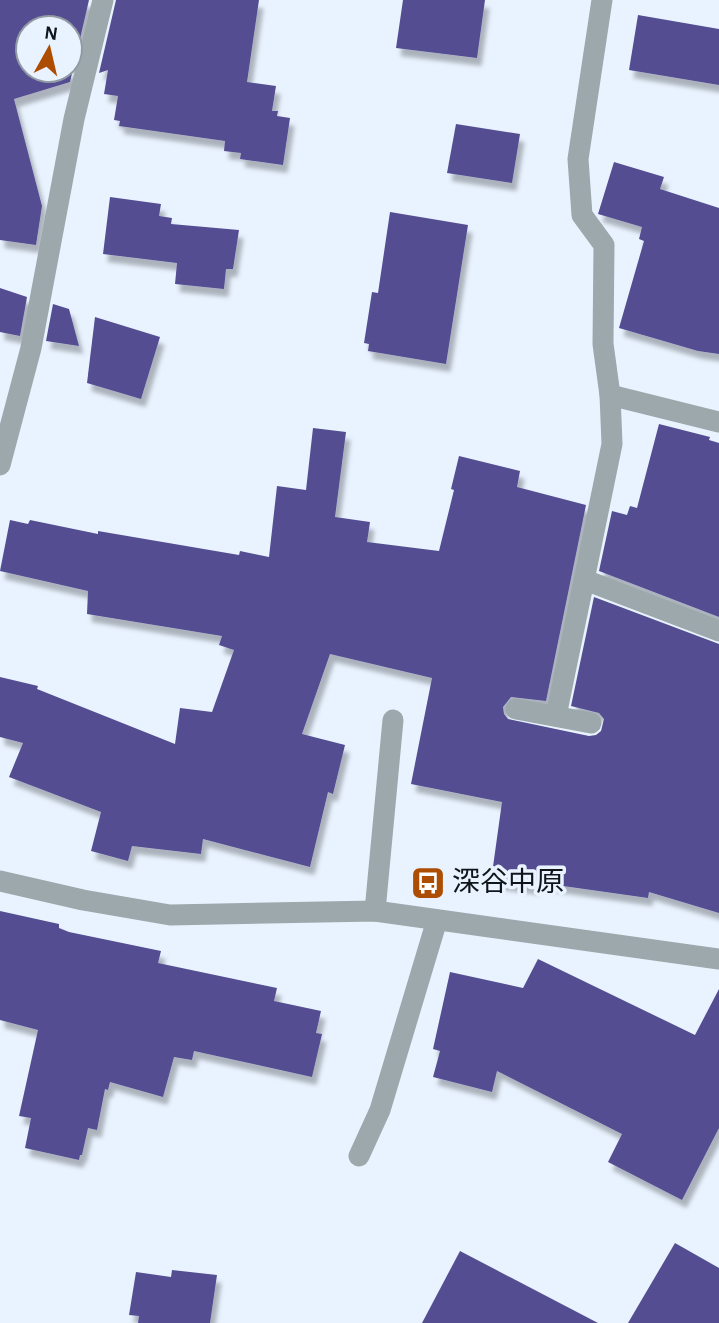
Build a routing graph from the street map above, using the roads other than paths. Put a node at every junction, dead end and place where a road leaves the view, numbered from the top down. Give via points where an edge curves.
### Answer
1 (103, 0) edge
2 (602, 0) edge
3 (611, 395) junction
4 (719, 422) edge
5 (0, 465) edge
6 (585, 580) junction
7 (719, 631) edge
8 (516, 709) dead end
9 (556, 716) junction
10 (393, 720) dead end
11 (591, 723) dead end
12 (0, 881) edge
13 (375, 911) junction
14 (438, 920) junction
15 (719, 959) edge
16 (359, 1156) dead end

1 - 5 street via 74,120 32,348
2 - 3 street via 578,159 582,215 604,246 603,344
3 - 4 street
3 - 6 street via 612,444
6 - 7 street
6 - 9 street
8 - 9 street
9 - 11 street
10 - 13 street
12 - 13 street via 170,915
13 - 14 street
14 - 15 street
14 - 16 street via 380,1110

